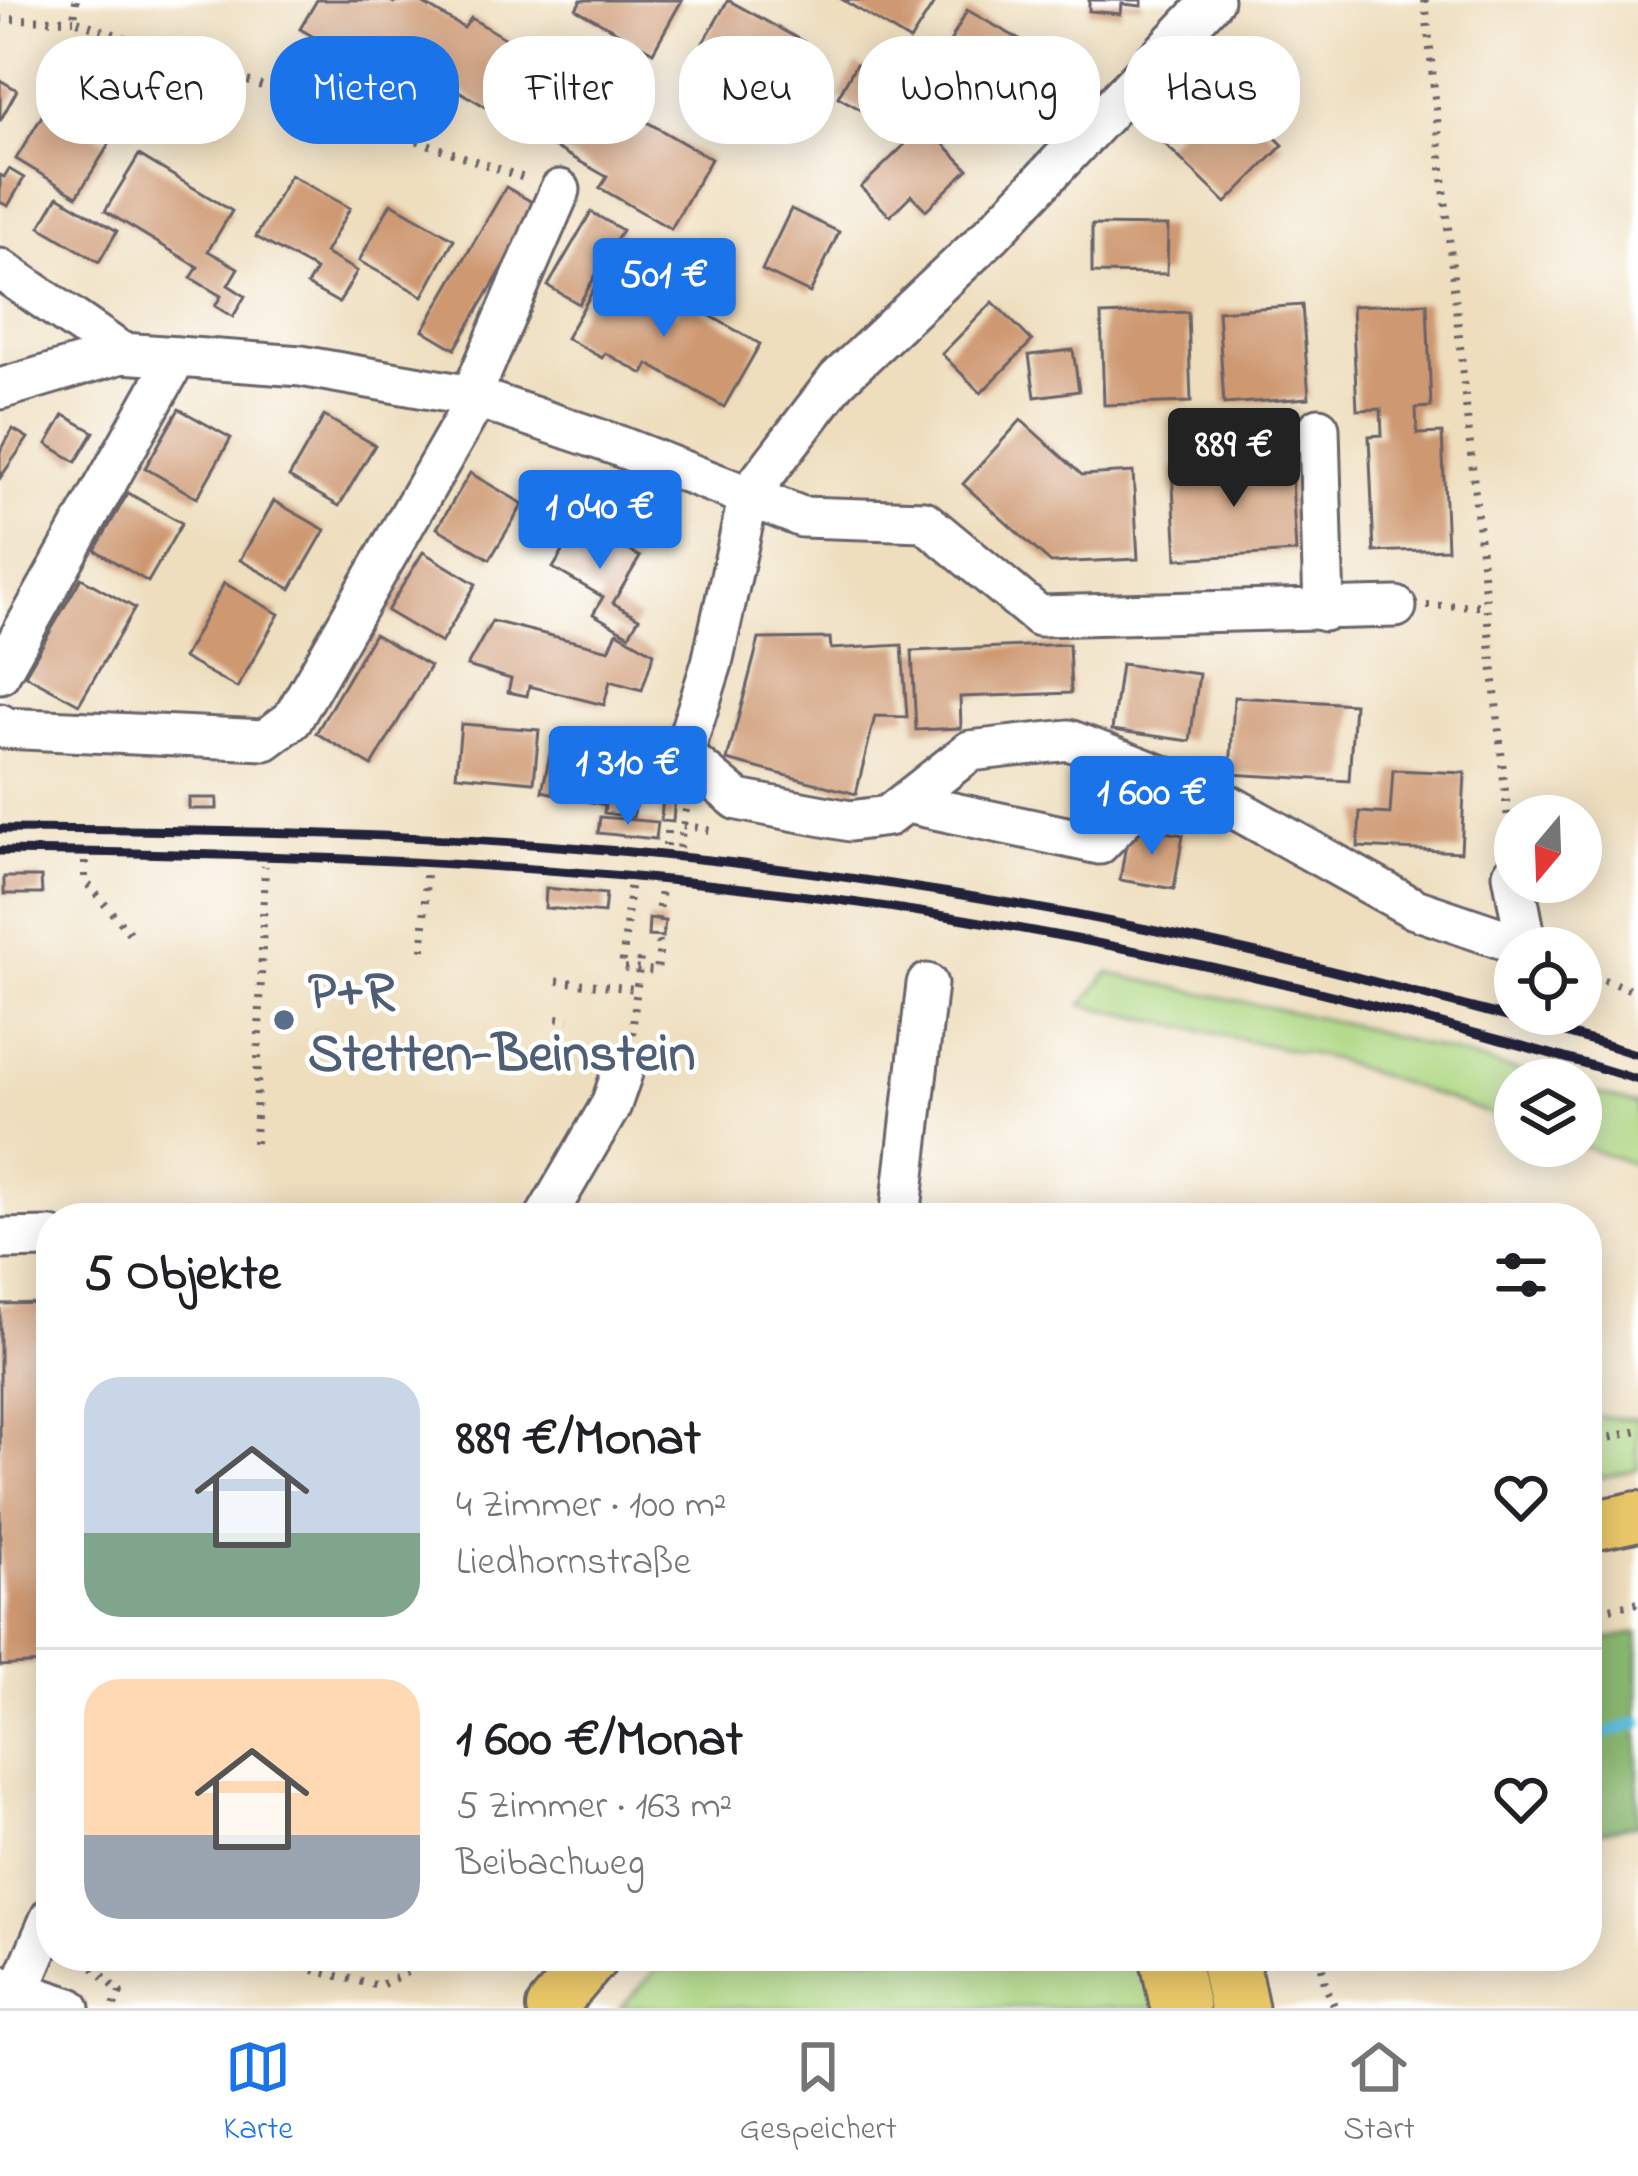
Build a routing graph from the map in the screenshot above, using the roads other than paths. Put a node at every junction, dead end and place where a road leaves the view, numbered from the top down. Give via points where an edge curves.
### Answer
1 (1213, 0) edge
2 (560, 190) road end
3 (0, 269) edge
4 (122, 353) junction
5 (177, 357) junction
6 (0, 389) edge
7 (474, 398) junction
8 (1319, 428) dead end
9 (749, 495) junction
10 (1396, 607) road end
11 (1324, 610) junction
12 (0, 673) edge
13 (0, 724) edge
14 (1163, 778) junction
15 (907, 803) junction
16 (1519, 903) edge
17 (927, 984) dead end
18 (623, 1070) road end
19 (554, 1203) edge
20 (902, 1203) edge
21 (36, 1238) edge
22 (0, 1239) edge
23 (1638, 1516) edge
24 (1602, 1524) edge
25 (36, 1946) edge
26 (582, 1971) edge
27 (1172, 1971) edge
28 (1231, 1971) edge
29 (11, 1995) edge
30 (70, 2008) edge
31 (550, 2008) edge
32 (1180, 2008) edge
33 (1240, 2008) edge

1 - 9 street via 992,234 837,380
2 - 7 street
3 - 4 street
4 - 5 street
4 - 6 street
5 - 7 street via 301,365
5 - 12 street
7 - 9 street
7 - 13 street via 292,719 265,740
8 - 11 street
9 - 11 street via 802,517 924,521 1040,616
9 - 15 street via 688,759 738,800 850,821 887,816
10 - 11 street
14 - 15 street via 1070,740 970,751
14 - 15 street via 1099,844
14 - 16 street via 1209,794 1414,909 1527,947
17 - 20 street
18 - 19 street
21 - 22 street
23 - 24 main road
25 - 29 street
26 - 31 main road
27 - 32 highway
28 - 33 highway
29 - 30 street

